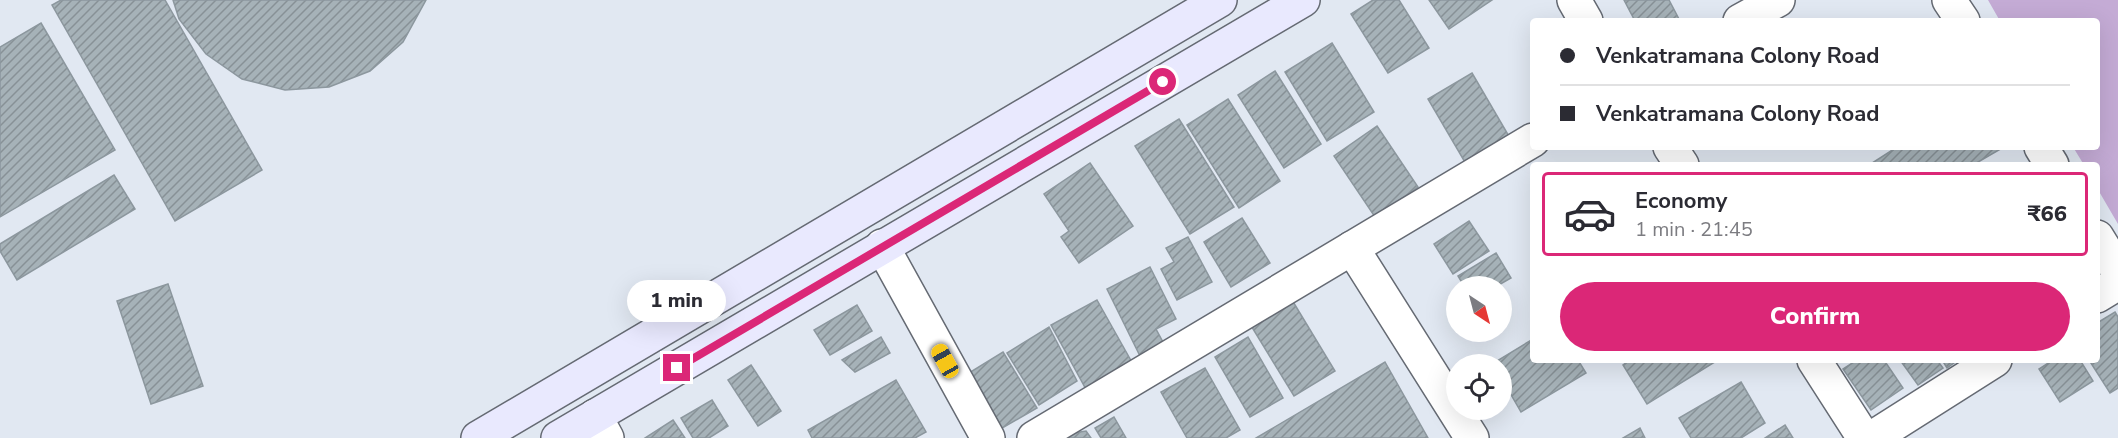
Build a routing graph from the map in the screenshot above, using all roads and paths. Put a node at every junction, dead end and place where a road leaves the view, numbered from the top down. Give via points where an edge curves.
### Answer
1 (1220, 0) edge
2 (1303, 0) edge
3 (1574, 0) edge
4 (1778, 0) edge
5 (1949, 0) edge
6 (1584, 18) edge
7 (1745, 18) edge
8 (1960, 18) edge
9 (1530, 142) edge
10 (2100, 242) edge
11 (882, 246) junction
12 (1352, 248) junction
13 (2118, 271) edge
14 (2118, 283) edge
15 (2100, 294) edge
16 (1816, 363) edge
17 (1990, 363) edge
18 (601, 427) edge
19 (478, 438) edge
20 (558, 438) edge
21 (988, 438) edge
22 (1035, 438) edge
23 (1472, 438) edge
24 (1864, 438) edge
25 (1872, 438) edge

1 - 19 main road
2 - 11 main road
3 - 6 street
4 - 7 street
5 - 8 street
9 - 12 street
10 - 13 street
11 - 18 main road
11 - 21 street
12 - 22 street
12 - 23 street
14 - 15 street
16 - 24 street
17 - 25 street
18 - 20 main road

